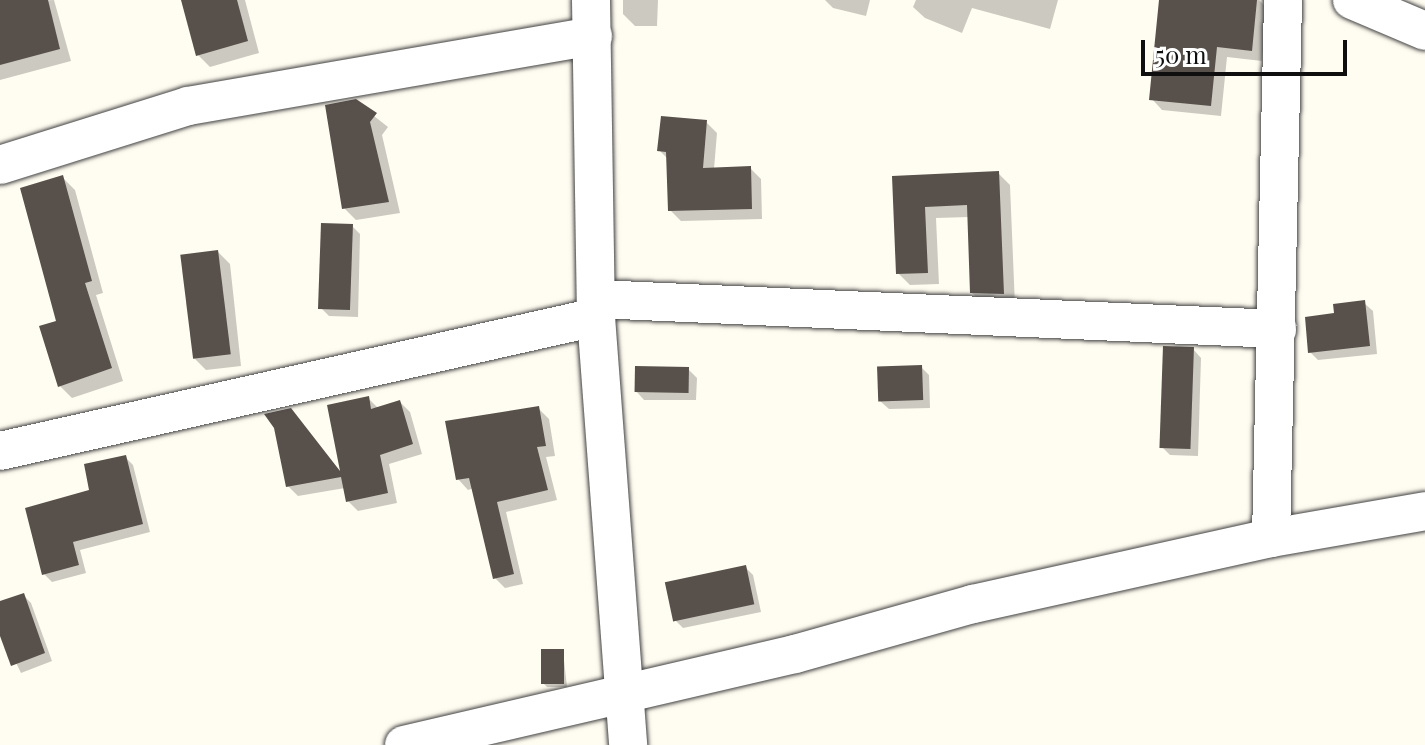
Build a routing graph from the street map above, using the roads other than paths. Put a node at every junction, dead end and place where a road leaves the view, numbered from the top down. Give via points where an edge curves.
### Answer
1 (1283, 0) edge
2 (1352, 0) edge
3 (592, 18) edge
4 (1425, 31) edge
5 (0, 165) edge
6 (596, 308) junction
7 (1277, 329) junction
8 (0, 451) edge
9 (1425, 511) edge
10 (1271, 538) junction
11 (627, 690) junction
12 (404, 745) edge
13 (628, 745) edge

1 - 7 street
2 - 4 street
3 - 5 street via 188,106
3 - 6 street
6 - 7 street
6 - 8 street
6 - 11 street
7 - 10 street
9 - 10 street
10 - 11 street via 973,604 795,654
11 - 12 street
11 - 13 street

